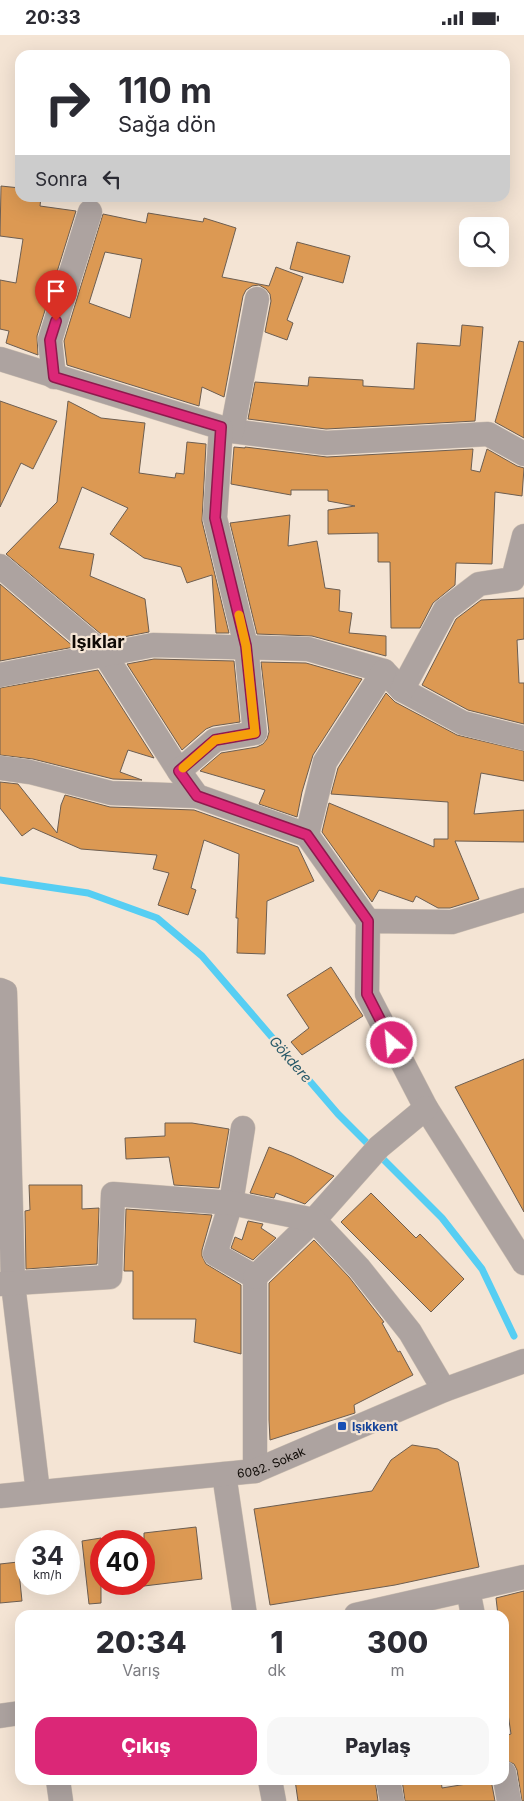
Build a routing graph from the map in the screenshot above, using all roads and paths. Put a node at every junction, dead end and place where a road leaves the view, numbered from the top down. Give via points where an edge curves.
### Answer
1 (90, 212) dead end
2 (257, 299) dead end
3 (0, 359) edge
4 (54, 377) junction
5 (227, 429) junction
6 (524, 455) edge
7 (524, 536) edge
8 (0, 566) edge
9 (246, 646) junction
10 (105, 655) junction
11 (384, 671) junction
12 (0, 675) edge
13 (402, 690) junction
14 (524, 738) edge
15 (0, 768) edge
16 (179, 771) junction
17 (197, 796) junction
18 (307, 835) junction
19 (524, 900) edge
20 (368, 921) junction
21 (0, 990) edge
22 (426, 1108) junction
23 (243, 1128) dead end
24 (231, 1203) junction
25 (314, 1220) junction
26 (524, 1263) edge
27 (256, 1277) junction
28 (7, 1284) edge
29 (524, 1361) edge
30 (444, 1390) junction
31 (255, 1471) junction
32 (224, 1474) junction
33 (38, 1492) junction
34 (0, 1496) edge
35 (524, 1577) edge
36 (468, 1590) junction
37 (244, 1610) edge
38 (379, 1610) edge
39 (472, 1610) edge
40 (15, 1714) edge
41 (0, 1716) edge
42 (59, 1785) edge
43 (271, 1785) edge
44 (389, 1785) edge
45 (506, 1785) edge
46 (61, 1801) edge
47 (274, 1801) edge
48 (392, 1801) edge
49 (509, 1801) edge

1 - 4 street via 50,340
2 - 5 street
3 - 4 street
4 - 5 street
5 - 6 street via 326,443 488,434
5 - 9 street via 215,518
7 - 13 street via 513,579 479,585 445,610
8 - 10 street
9 - 10 street via 153,645
9 - 11 street via 308,649
9 - 16 street via 255,733 215,740
10 - 12 street
10 - 16 street
11 - 13 street
11 - 18 street via 325,762
13 - 14 street via 463,723
15 - 17 street via 30,772 111,793
16 - 17 street
17 - 18 street
18 - 20 street
19 - 20 street via 452,922
20 - 22 street via 367,994
21 - 28 street via 5,992
22 - 25 street via 379,1147
22 - 26 street
23 - 24 street
24 - 25 street
24 - 27 street via 215,1254
24 - 28 street via 113,1194 110,1277
25 - 27 street
25 - 30 street via 359,1268 410,1332
27 - 31 street
28 - 33 street
29 - 30 street, 6082. Sokak
30 - 31 street, 6082. Sokak
31 - 32 street, 6082. Sokak
32 - 33 street, 6082. Sokak
32 - 37 street
33 - 34 street, 6082. Sokak
35 - 36 street
36 - 38 street
36 - 39 street
40 - 41 street
42 - 46 street
43 - 47 street
44 - 48 street
45 - 49 street

